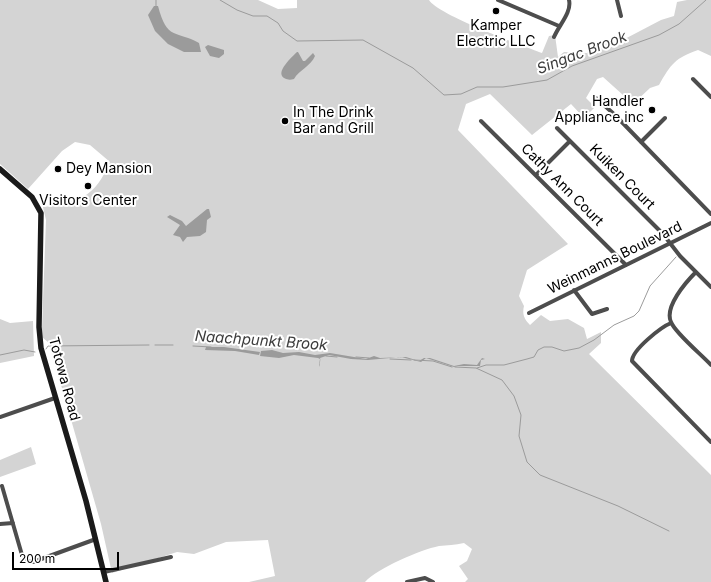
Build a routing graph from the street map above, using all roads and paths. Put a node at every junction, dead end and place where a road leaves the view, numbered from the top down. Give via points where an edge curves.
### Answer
1 (498, 0) edge
2 (569, 0) edge
3 (617, 0) edge
4 (621, 16) dead end
5 (559, 26) junction
6 (554, 37) dead end
7 (693, 79) dead end
8 (711, 97) edge
9 (596, 98) dead end
10 (665, 118) dead end
11 (481, 121) dead end
12 (557, 128) dead end
13 (570, 141) junction
14 (641, 142) junction
15 (0, 169) edge
16 (536, 175) junction
17 (711, 214) edge
18 (711, 223) edge
19 (670, 243) junction
20 (626, 265) junction
21 (696, 272) junction
22 (711, 287) edge
23 (574, 290) junction
24 (607, 309) dead end
25 (529, 313) dead end
26 (671, 323) junction
27 (711, 365) edge
28 (55, 398) junction
29 (0, 417) edge
30 (711, 442) edge
31 (2, 486) dead end
32 (13, 523) junction
33 (0, 524) edge
34 (96, 538) junction
35 (171, 557) dead end
36 (104, 572) junction
37 (106, 582) edge
38 (407, 582) edge
39 (433, 582) edge

1 - 5 street
2 - 5 street via 569,10
3 - 4 street
5 - 6 street
7 - 8 street
9 - 14 street
10 - 14 street
11 - 16 street, Cathy Ann Court
12 - 13 street, Kuiken Court
13 - 16 street
13 - 19 street, Kuiken Court
14 - 17 street
15 - 28 main road, Totowa Road via 32,197 41,212 40,343
16 - 20 street, Cathy Ann Court
18 - 19 street, Weinmanns Boulevard
19 - 20 street, Weinmanns Boulevard
19 - 21 street, Kuiken Court
20 - 23 street, Weinmanns Boulevard
21 - 22 street, Kuiken Court
21 - 26 street via 681,287 671,311
23 - 24 street via 592,314
23 - 25 street, Weinmanns Boulevard
26 - 27 street
26 - 30 street via 640,348 633,356 633,363
28 - 29 street
28 - 34 main road, Totowa Road
31 - 32 street
32 - 33 street
32 - 34 street via 22,554 30,562
34 - 36 main road, Totowa Road
35 - 36 street
36 - 37 main road, Totowa Road
38 - 39 street via 425,578

